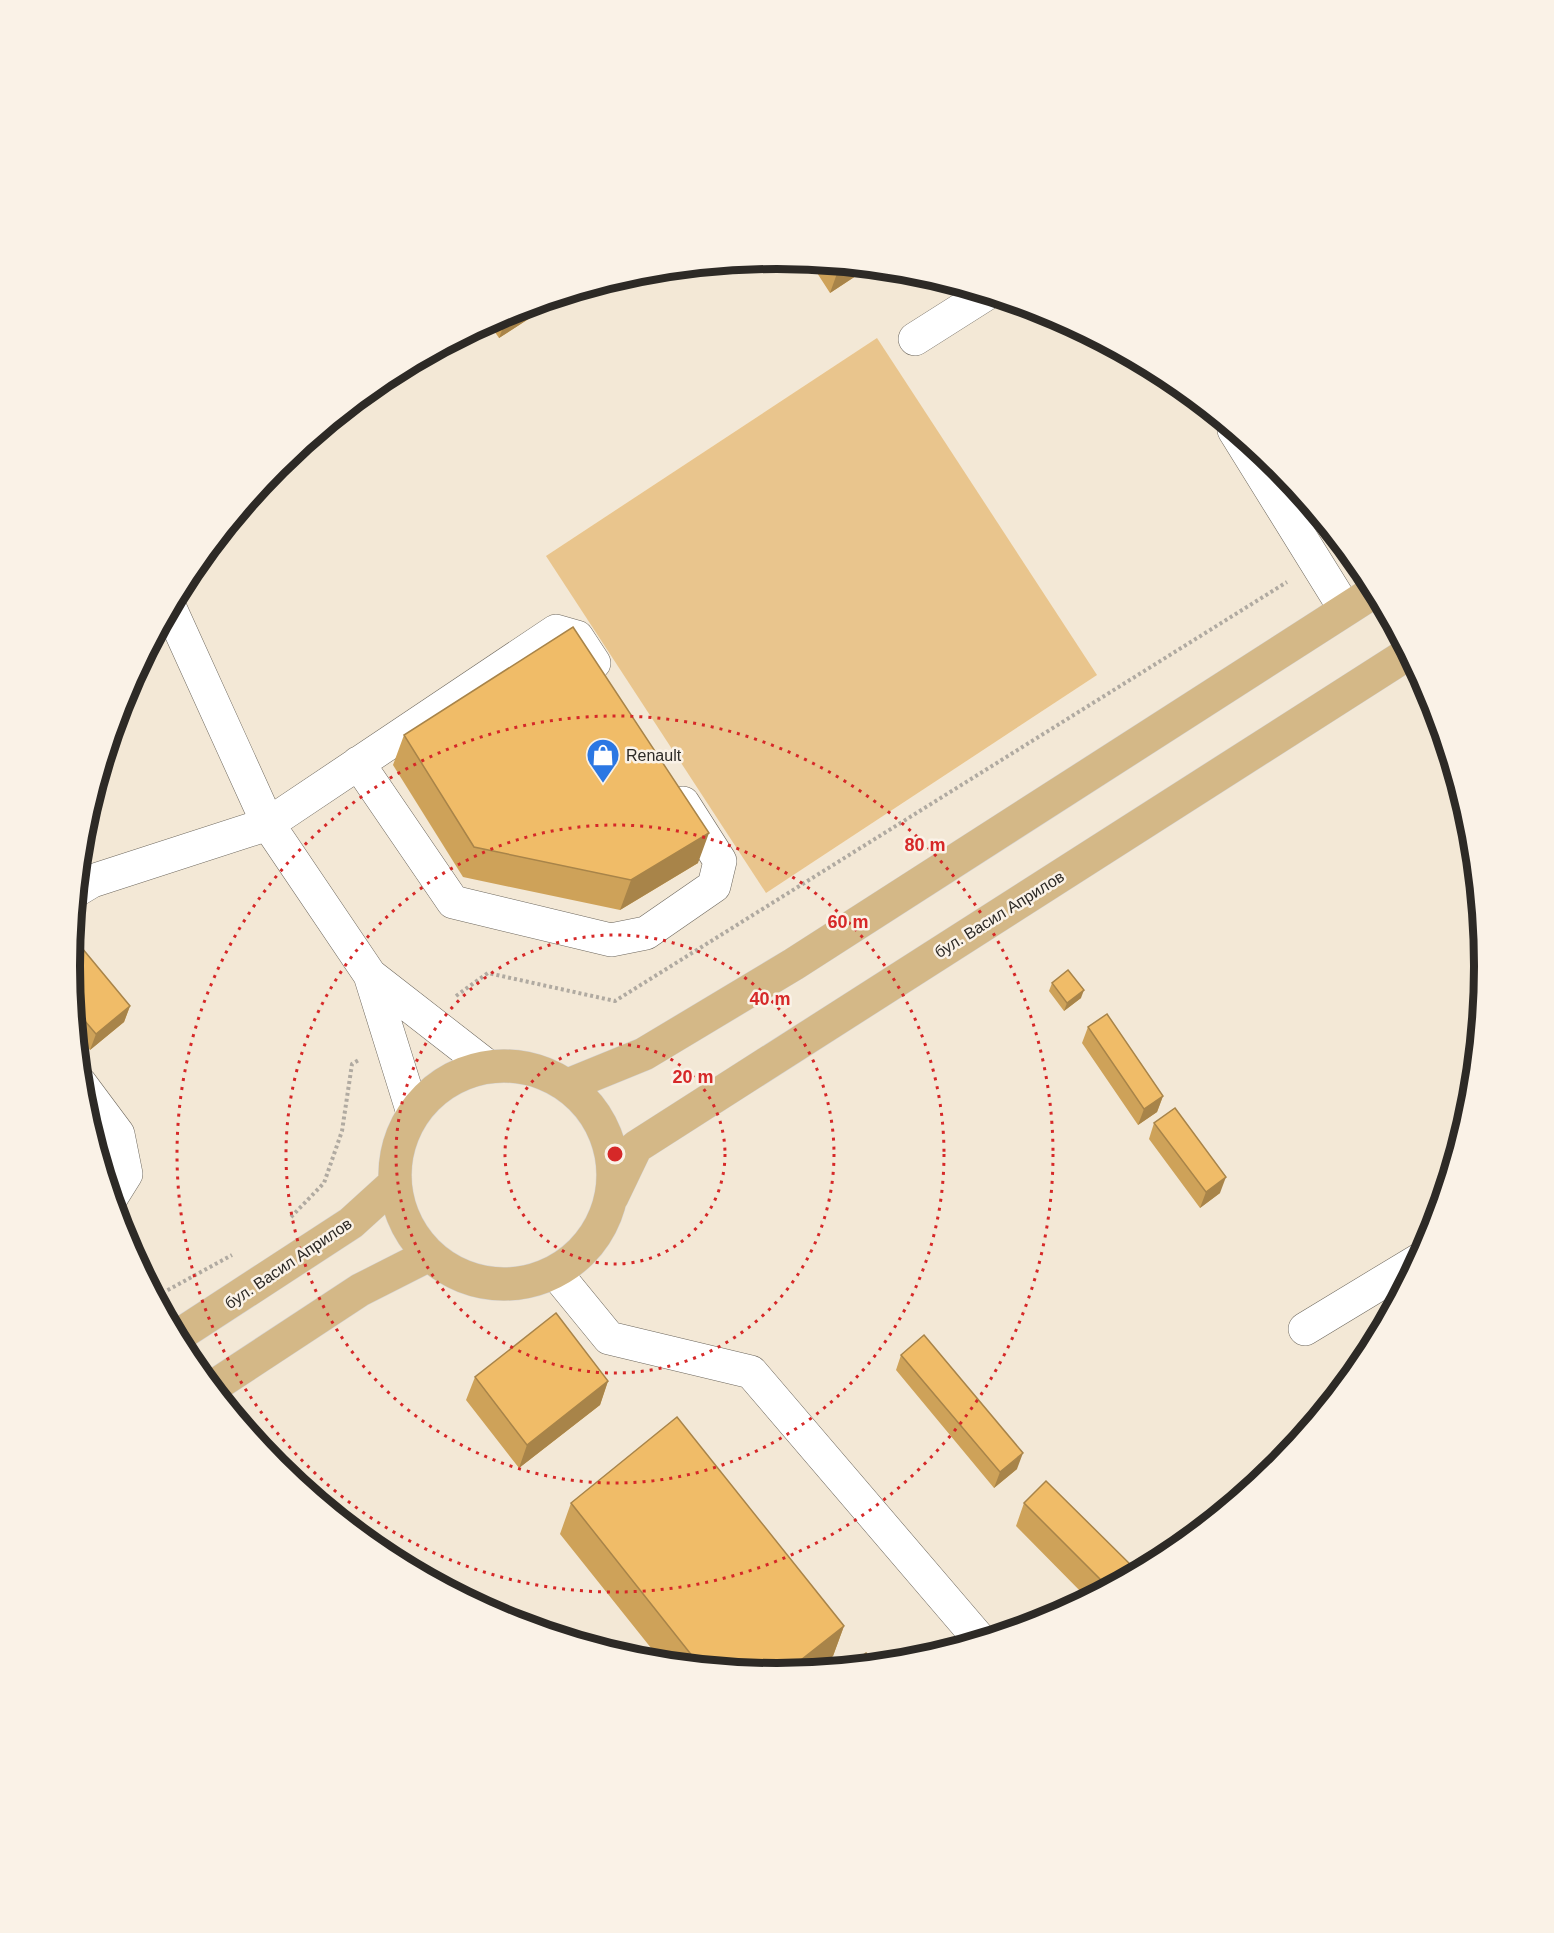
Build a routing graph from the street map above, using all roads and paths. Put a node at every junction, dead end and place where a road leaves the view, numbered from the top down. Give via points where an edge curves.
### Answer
1 (978, 299) edge
2 (915, 339) dead end
3 (1248, 452) edge
4 (1317, 563) junction
5 (1367, 596) edge
6 (1345, 609) junction
7 (174, 617) edge
8 (1403, 657) edge
9 (608, 686) edge
10 (358, 763) junction
11 (664, 774) edge
12 (268, 824) junction
13 (84, 885) edge
14 (370, 975) junction
15 (451, 1000) dead end
16 (352, 1064) dead end
17 (487, 1066) junction
18 (568, 1085) junction
19 (92, 1100) edge
20 (413, 1113) junction
21 (395, 1183) junction
22 (116, 1189) edge
23 (612, 1197) junction
24 (288, 1219) dead end
25 (235, 1254) dead end
26 (429, 1255) junction
27 (1406, 1268) edge
28 (555, 1272) junction
29 (161, 1294) edge
30 (1305, 1329) dead end
31 (184, 1332) edge
32 (219, 1384) edge
33 (976, 1635) edge

1 - 2 lane
3 - 4 lane
4 - 6 lane
4 - 15 path via 615,1001 488,974
5 - 6 main road
6 - 18 main road via 794,964 644,1054
7 - 12 lane
8 - 23 main road, бул. Васил Априлов via 636,1147
9 - 10 lane via 577,637 556,631
10 - 11 lane via 453,902 611,940 646,933 714,886 720,861
10 - 12 lane
12 - 13 lane
12 - 14 lane
14 - 17 lane
14 - 20 lane
16 - 24 path via 342,1131 324,1183
17 - 18 main road via 517,1065 544,1072
17 - 20 main road via 458,1075 433,1091
18 - 23 main road via 592,1109 608,1138 614,1170
19 - 22 lane via 118,1134 126,1174
20 - 21 main road via 400,1140
21 - 26 main road via 408,1227
21 - 31 main road, бул. Васил Априлов via 351,1223
23 - 28 main road via 599,1231 580,1255
25 - 29 path
26 - 28 main road via 458,1275 486,1283 524,1283
26 - 32 main road via 360,1290
27 - 30 lane
28 - 33 lane via 609,1338 751,1372

